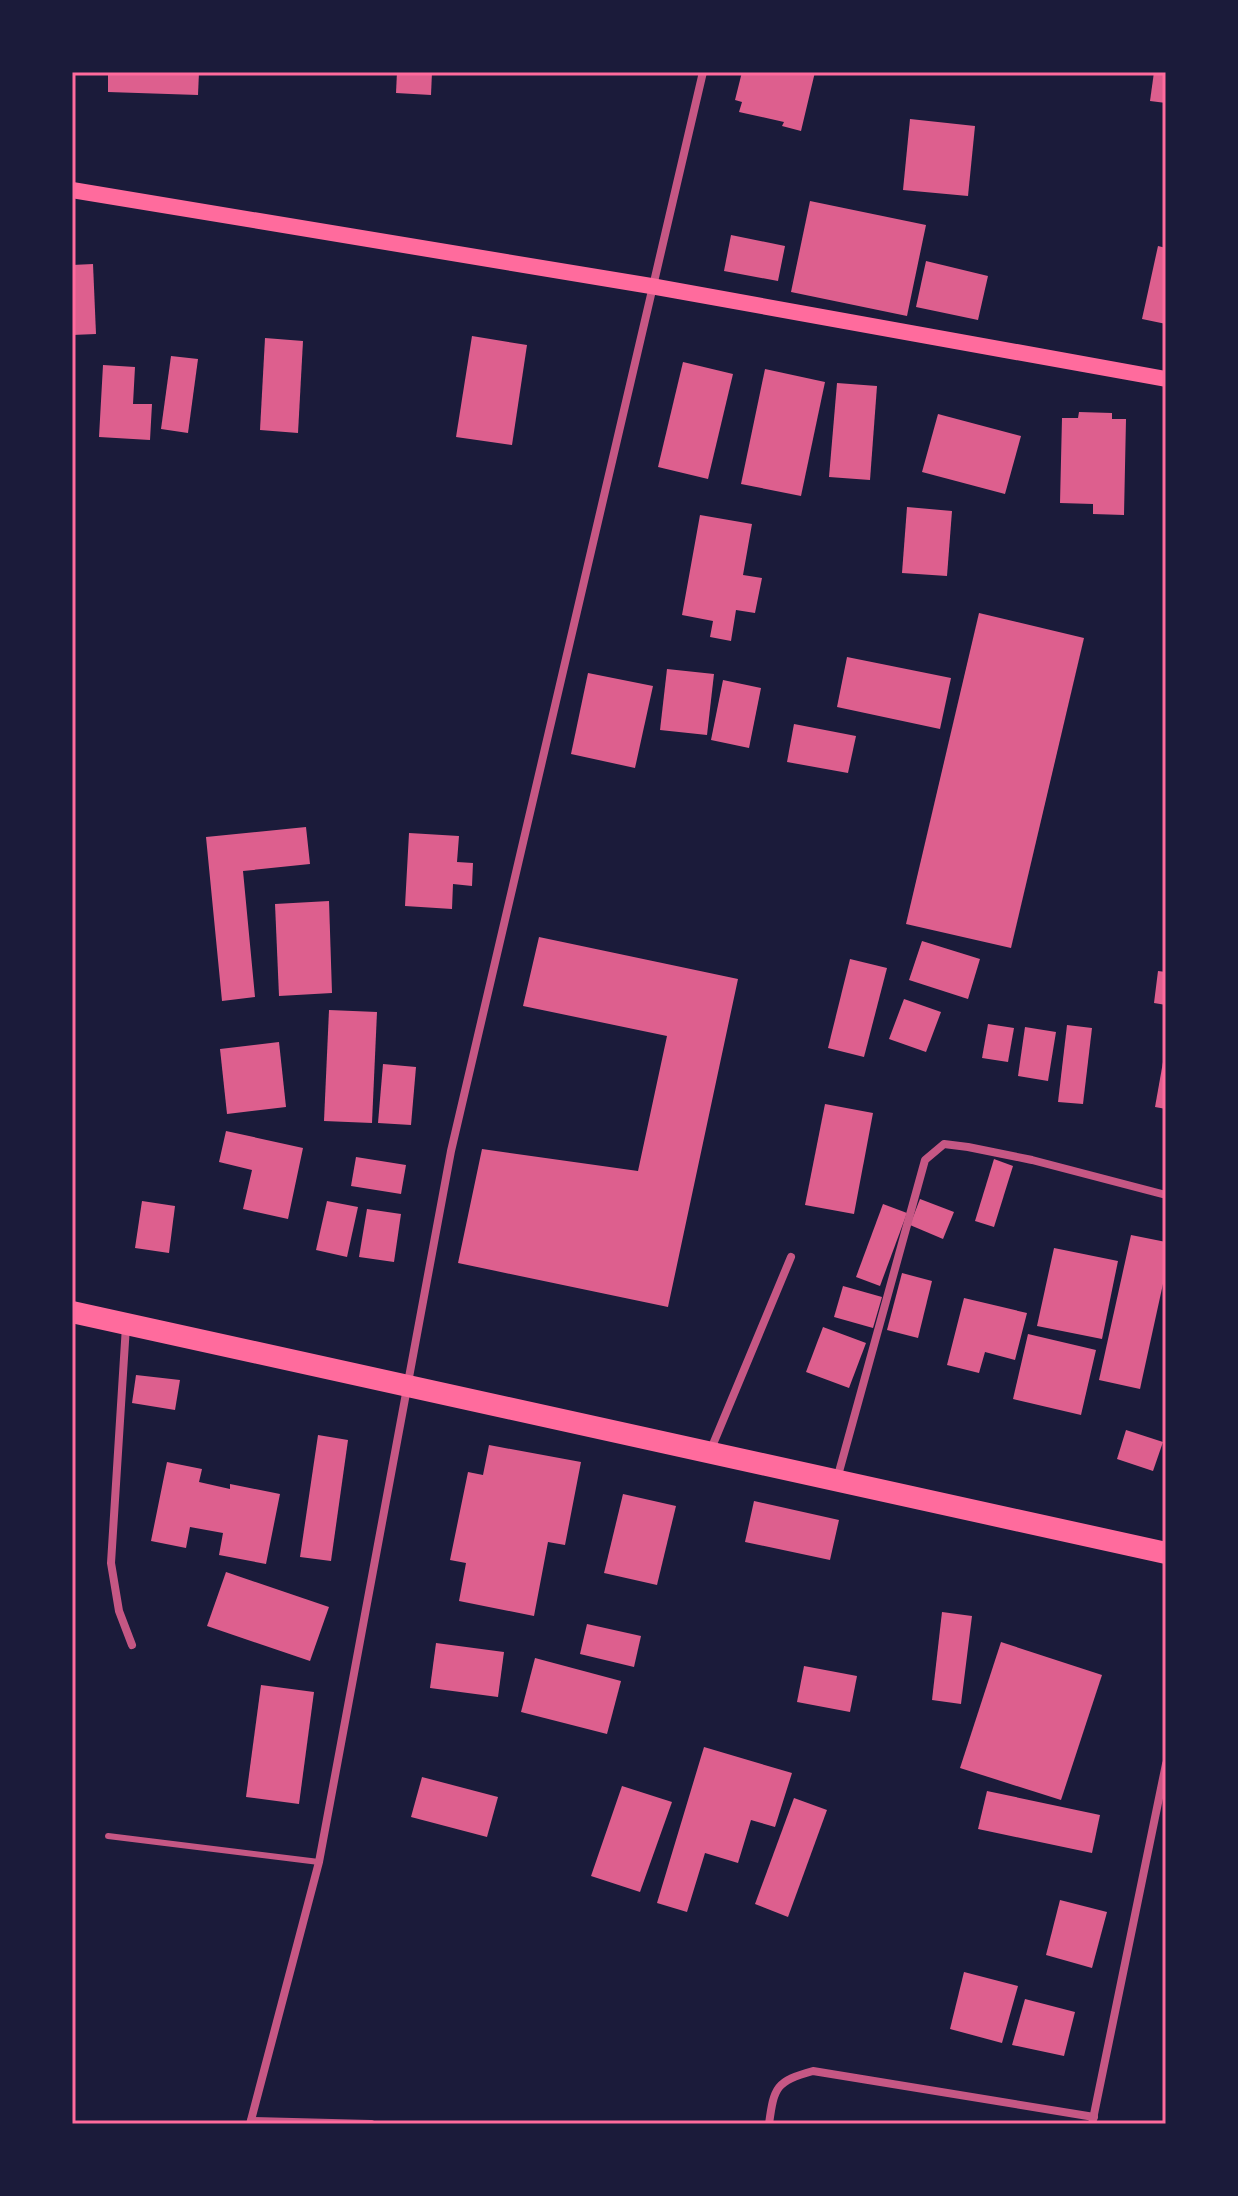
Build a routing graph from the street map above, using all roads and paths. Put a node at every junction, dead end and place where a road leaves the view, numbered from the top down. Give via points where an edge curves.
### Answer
1 (703, 72) edge
2 (72, 190) edge
3 (651, 286) junction
4 (1166, 379) edge
5 (1166, 1195) edge
6 (791, 1257) dead end
7 (72, 1312) edge
8 (127, 1326) junction
9 (407, 1386) junction
10 (709, 1454) junction
11 (836, 1481) junction
12 (1166, 1553) edge
13 (132, 1645) dead end
14 (1166, 1764) edge
15 (108, 1836) dead end
16 (319, 1862) junction
17 (1093, 2120) edge
18 (250, 2123) edge
19 (371, 2124) edge
20 (769, 2124) edge

1 - 3 street
2 - 3 main road
3 - 4 main road
3 - 9 street via 458,1120
5 - 11 street via 981,1150 944,1144 934,1150 925,1160
6 - 10 street
7 - 8 highway
8 - 9 highway
8 - 13 street via 111,1563 119,1611
9 - 10 highway
9 - 16 street
10 - 11 highway
11 - 12 highway
14 - 17 street
15 - 16 lane
16 - 18 street
17 - 20 street via 813,2071 784,2079 773,2095
18 - 19 street

